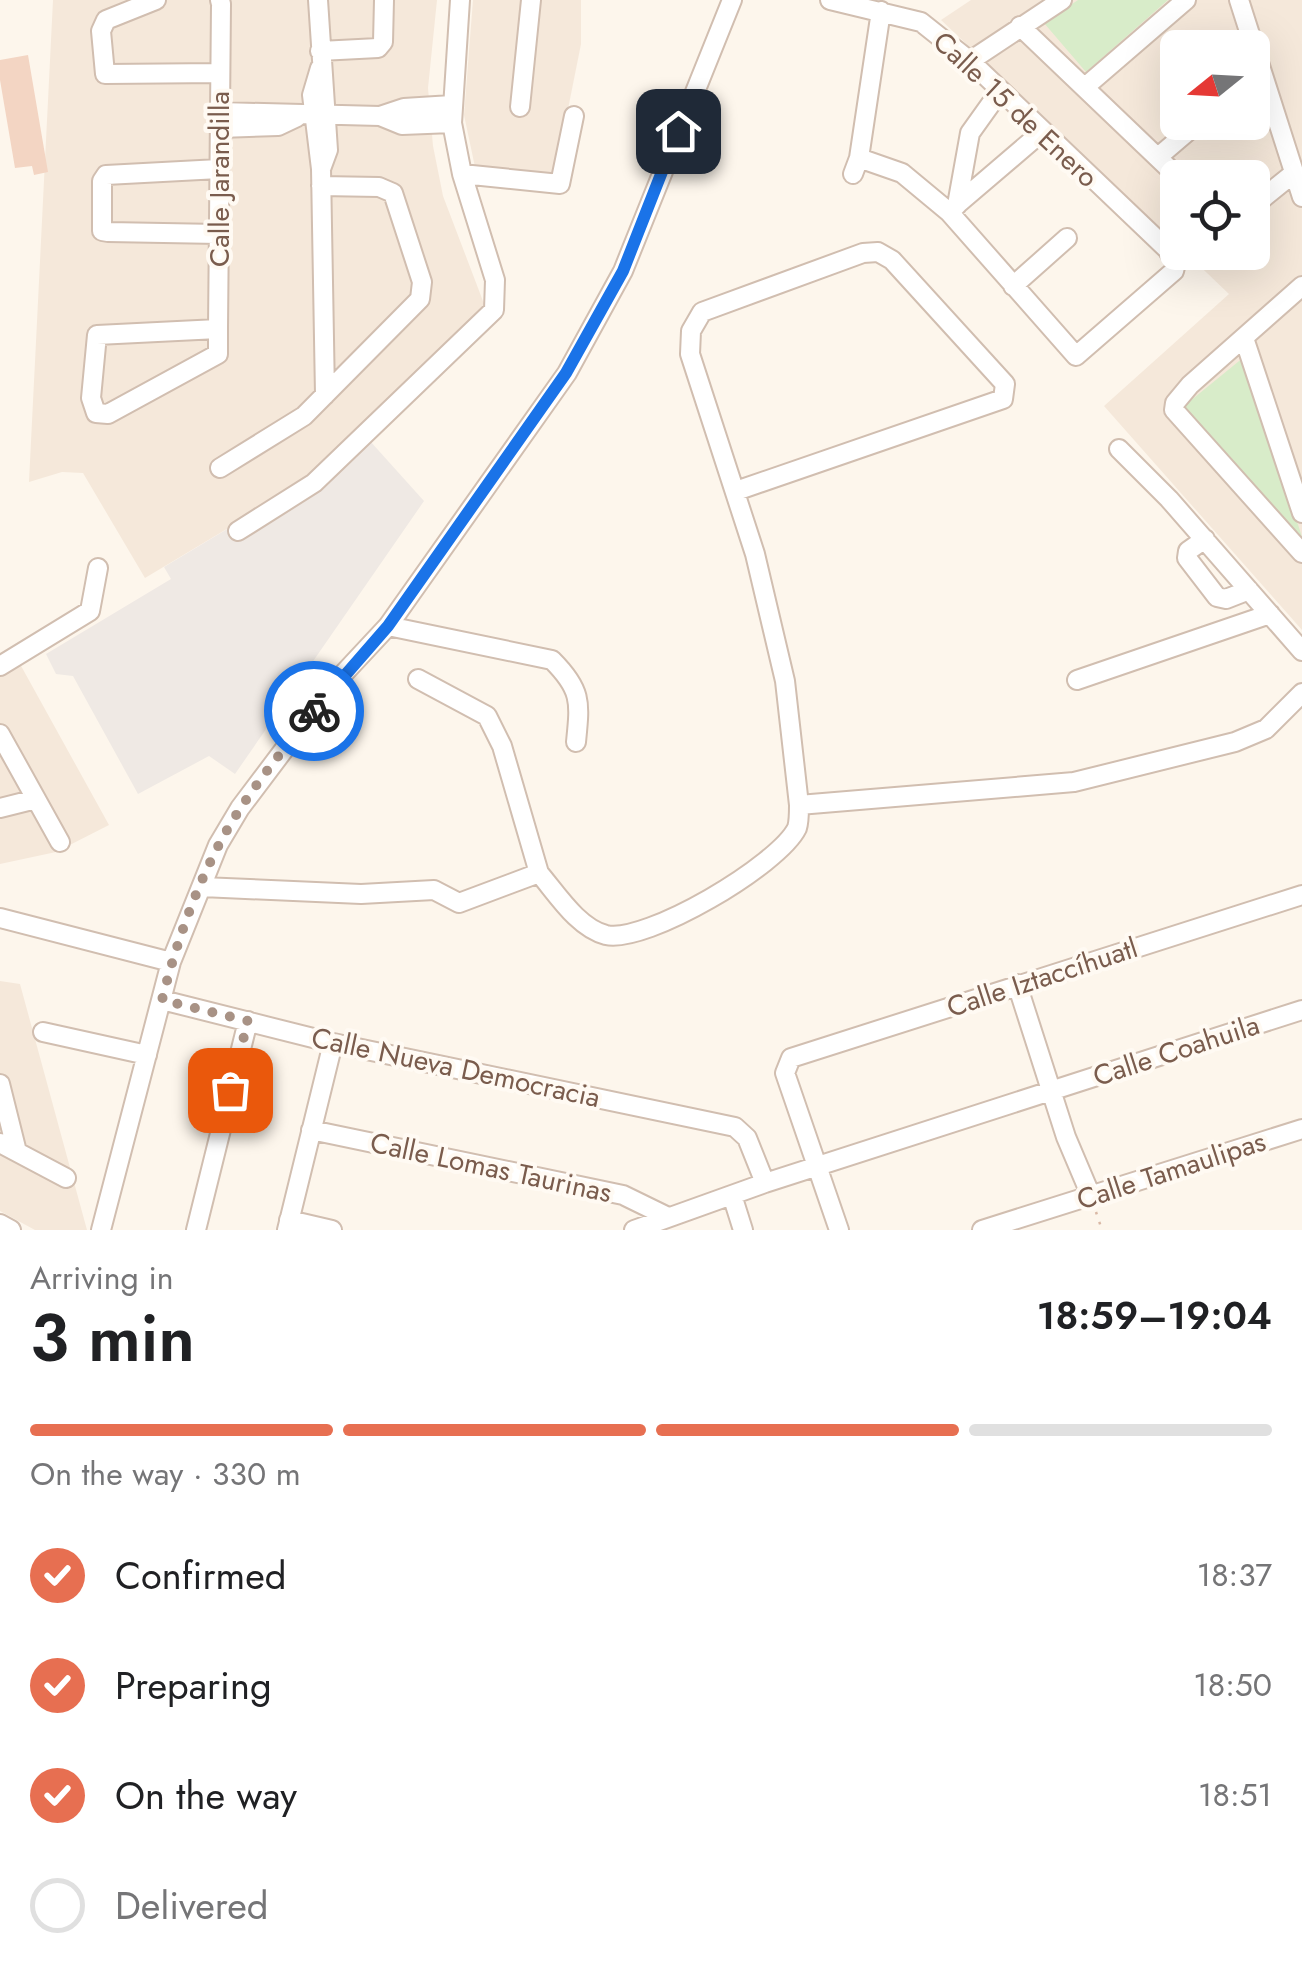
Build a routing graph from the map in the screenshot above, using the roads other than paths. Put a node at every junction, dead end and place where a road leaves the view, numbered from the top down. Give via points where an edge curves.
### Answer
1 (156, 0) edge
2 (318, 0) edge
3 (384, 0) edge
4 (460, 0) edge
5 (532, 0) edge
6 (732, 0) edge
7 (830, 0) edge
8 (1062, 0) edge
9 (1186, 0) edge
10 (1239, 0) edge
11 (220, 2) edge
12 (910, 8) edge
13 (882, 12) junction
14 (1020, 26) junction
15 (1246, 30) edge
16 (320, 60) junction
17 (970, 62) junction
18 (220, 73) junction
19 (1084, 87) junction
20 (1000, 91) junction
21 (520, 108) dead end
22 (1270, 108) edge
23 (452, 114) junction
24 (574, 116) dead end
25 (312, 117) junction
26 (220, 120) junction
27 (1042, 132) junction
28 (1178, 140) edge
29 (1158, 158) joint
30 (220, 169) junction
31 (1294, 173) junction
32 (462, 174) junction
33 (321, 178) junction
34 (1270, 192) edge
35 (1302, 197) edge
36 (953, 208) junction
37 (219, 234) junction
38 (1067, 238) dead end
39 (1013, 286) junction
40 (1302, 286) edge
41 (218, 330) junction
42 (1244, 338) junction
43 (326, 395) junction
44 (1118, 449) dead end
45 (220, 468) dead end
46 (736, 491) junction
47 (1302, 513) edge
48 (238, 531) dead end
49 (1204, 539) junction
50 (1302, 554) edge
51 (98, 568) dead end
52 (1249, 590) junction
53 (1270, 614) junction
54 (388, 626) junction
55 (1302, 652) edge
56 (0, 666) edge
57 (418, 679) dead end
58 (1077, 680) dead end
59 (1302, 693) edge
60 (0, 734) edge
61 (576, 742) dead end
62 (36, 799) junction
63 (799, 805) junction
64 (0, 808) edge
65 (60, 842) dead end
66 (539, 873) junction
67 (202, 887) junction
68 (1302, 895) edge
69 (0, 918) edge
70 (171, 962) junction
71 (1016, 984) junction
72 (162, 1000) junction
73 (1302, 1010) edge
74 (248, 1021) junction
75 (44, 1032) dead end
76 (333, 1043) junction
77 (147, 1056) junction
78 (0, 1084) edge
79 (1051, 1090) junction
80 (1302, 1129) edge
81 (311, 1130) junction
82 (8, 1147) edge
83 (818, 1166) junction
84 (66, 1178) dead end
85 (764, 1183) junction
86 (732, 1194) junction
87 (1090, 1196) junction
88 (666, 1216) junction
89 (0, 1224) edge
90 (288, 1225) edge
91 (643, 1228) edge
92 (10, 1230) edge
93 (101, 1230) edge
94 (196, 1230) edge
95 (332, 1230) edge
96 (743, 1230) edge
97 (839, 1230) edge
98 (982, 1230) edge

1 - 18 street via 106,20 105,74
2 - 16 street
3 - 16 street via 378,48
4 - 23 street
5 - 21 street
6 - 54 street via 610,295 566,373
7 - 13 street, Calle 15 de Enero
8 - 14 street
9 - 19 street
10 - 15 street
11 - 18 street, Calle Jarandilla
12 - 13 street, Calle 15 de Enero
12 - 17 street, Calle 15 de Enero
13 - 36 street via 856,166 902,172
14 - 17 street
14 - 19 street
16 - 25 street
17 - 20 street, Calle 15 de Enero
18 - 26 street, Calle Jarandilla
19 - 29 street
20 - 27 street, Calle 15 de Enero
20 - 36 street via 970,133
22 - 31 street
23 - 25 street via 404,108 380,116
23 - 32 street
24 - 32 street via 560,184
25 - 26 street via 267,110
25 - 33 street
26 - 30 street, Calle Jarandilla
27 - 36 street
27 - 39 street, Calle 15 de Enero via 1176,263 1166,283 1082,356 1071,353
28 - 29 street
30 - 37 street, Calle Jarandilla
30 - 37 street via 106,175 99,223 108,232
31 - 34 street
31 - 35 street
32 - 48 street via 495,280 494,310 314,484
33 - 43 street
33 - 43 street via 380,187 397,200 422,282 411,313
36 - 39 street
37 - 41 street, Calle Jarandilla
38 - 39 street
40 - 42 street
41 - 41 street, Calle Jarandilla via 218,354 108,414 96,413 98,336
42 - 47 street
42 - 50 street via 1190,385 1174,410
43 - 45 street via 287,430
44 - 49 street
46 - 46 street via 1003,399 1005,384 878,252 702,312 691,331 690,354
46 - 63 street via 785,681
49 - 52 street
49 - 52 street via 1187,558 1217,597
51 - 56 street via 90,611
52 - 53 street
53 - 55 street
53 - 58 street
54 - 61 street via 552,660 580,702
54 - 67 street via 332,686 240,808
57 - 66 street via 487,716
59 - 63 street via 1266,729 1236,742 1074,782
60 - 62 street
62 - 64 street
62 - 65 street
63 - 66 street via 797,828 725,889 620,938 583,923
66 - 67 street via 460,903 434,890
67 - 70 street
68 - 71 street, Calle Iztaccíhuatl
69 - 70 street
70 - 72 street
71 - 79 street
71 - 83 street, Calle Iztaccíhuatl via 786,1064
72 - 74 street, Calle Nueva Democracia
72 - 77 street
73 - 79 street, Calle Coahuila
74 - 76 street, Calle Nueva Democracia
74 - 94 street
75 - 77 street
76 - 81 street
76 - 85 street, Calle Nueva Democracia via 726,1124 747,1138
77 - 93 street
78 - 82 street
79 - 83 street, Calle Coahuila
79 - 87 street
80 - 87 street, Calle Tamaulipas
81 - 88 street, Calle Lomas Taurinas via 623,1194
81 - 90 street
82 - 84 street
83 - 85 street, Calle Coahuila
83 - 97 street
85 - 86 street, Calle Coahuila
86 - 88 street, Calle Coahuila
86 - 96 street
87 - 98 street, Calle Tamaulipas
88 - 91 street, Calle Coahuila
89 - 92 street
90 - 95 street

